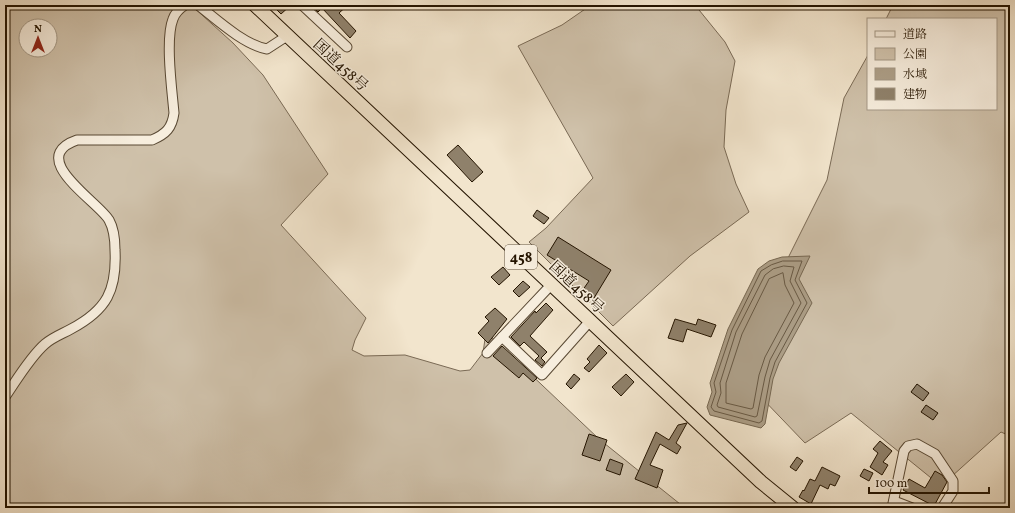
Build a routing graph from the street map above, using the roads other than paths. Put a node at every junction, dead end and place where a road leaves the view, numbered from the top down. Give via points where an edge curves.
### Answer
1 (184, 5) edge
2 (198, 5) edge
3 (255, 5) edge
4 (302, 5) edge
5 (287, 36) junction
6 (348, 47) dead end
7 (551, 285) junction
8 (590, 321) junction
9 (502, 337) junction
10 (487, 353) dead end
11 (5, 398) edge
12 (893, 504) edge
13 (790, 507) edge
14 (912, 508) edge
15 (942, 508) edge

1 - 11 street via 172,20 169,56 174,113 168,130 152,140 77,140 62,148 59,155 62,168 75,187 102,210 110,221 115,251 114,273 106,302 96,313 44,344
2 - 5 street via 259,47 267,49
3 - 5 highway, 国道458号 / 458
4 - 6 street
5 - 7 highway, 国道458号 / 458
7 - 8 highway, 国道458号 / 458
7 - 9 street
8 - 9 street via 542,375
8 - 13 highway, 国道458号 / 458 via 760,482
9 - 10 street
12 - 14 street
12 - 15 street via 904,451 908,446 917,444 935,454 953,481 953,491

